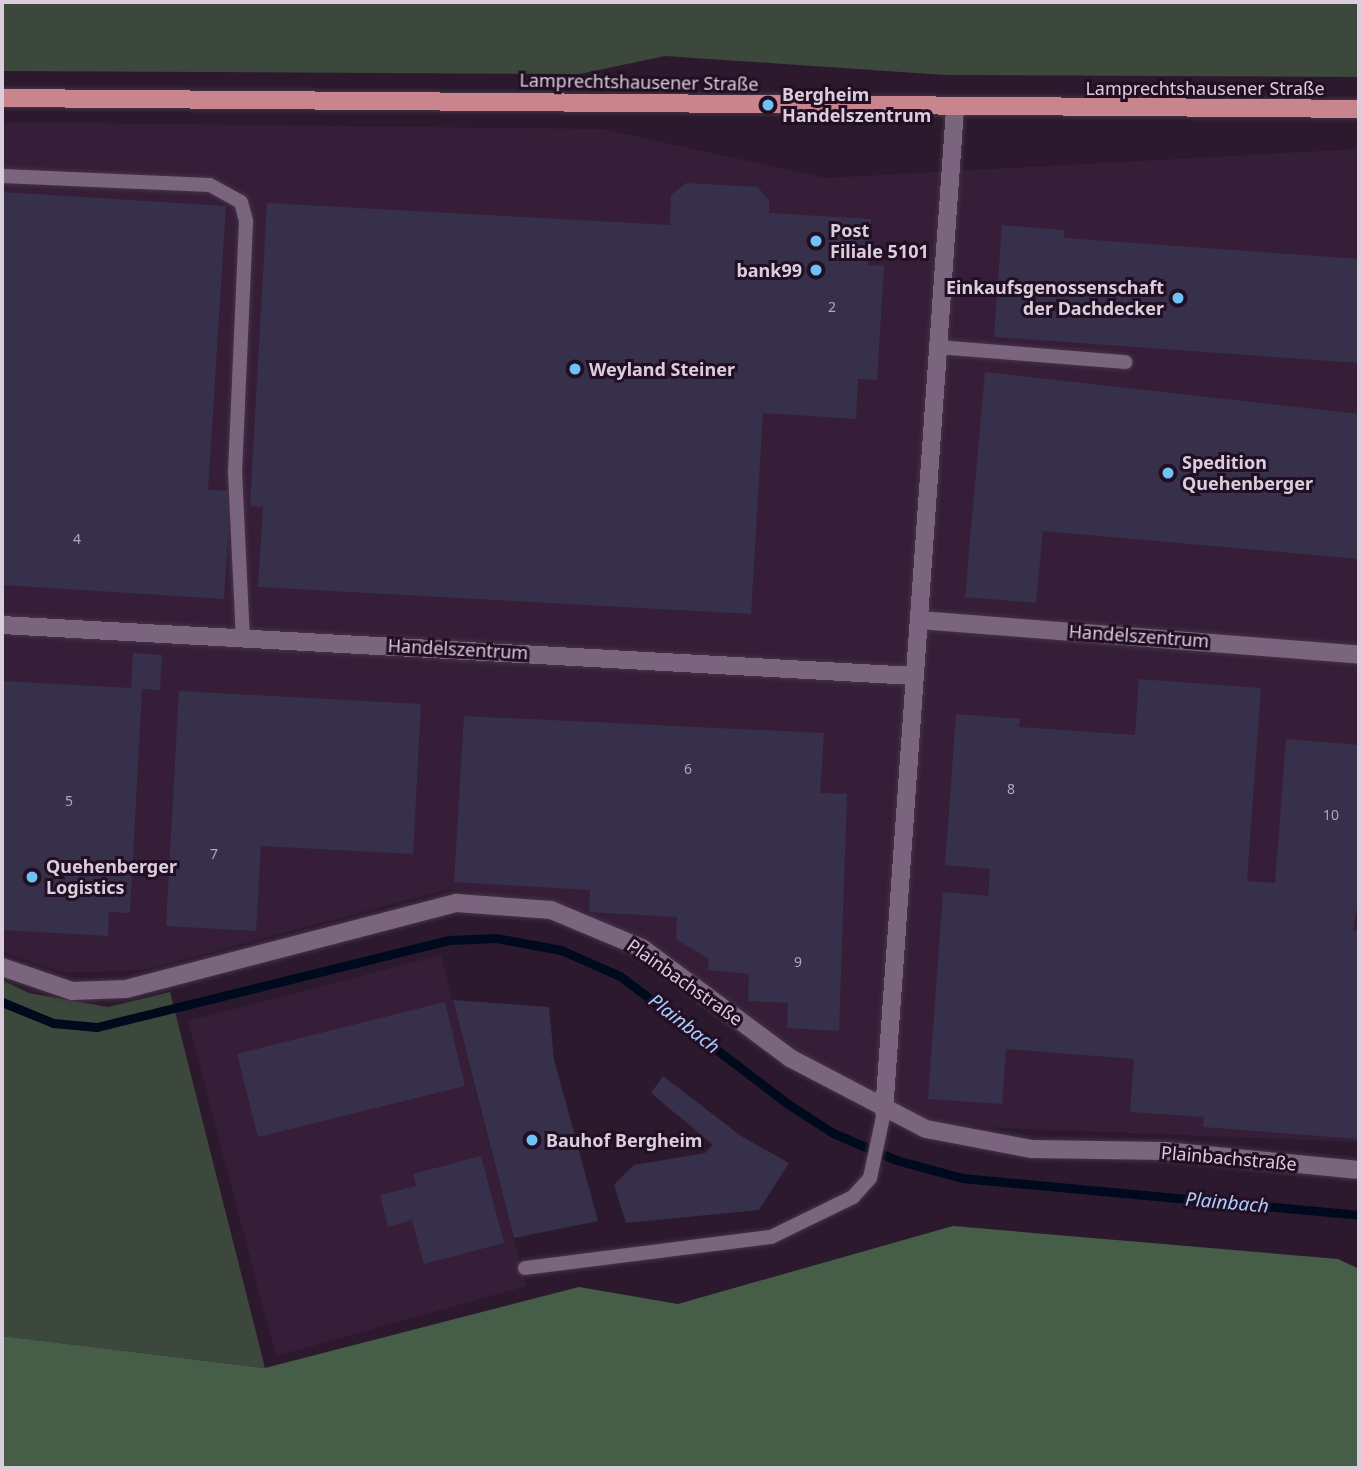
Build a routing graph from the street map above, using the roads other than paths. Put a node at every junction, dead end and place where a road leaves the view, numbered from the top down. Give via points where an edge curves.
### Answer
1 (2, 98) edge
2 (955, 109) junction
3 (1359, 109) edge
4 (2, 176) edge
5 (939, 347) junction
6 (1125, 362) dead end
7 (919, 620) junction
8 (2, 625) edge
9 (243, 638) junction
10 (1359, 655) edge
11 (915, 676) junction
12 (2, 967) edge
13 (882, 1120) junction
14 (1359, 1170) edge
15 (526, 1268) dead end

1 - 2 main road, Lamprechtshausener Straße
2 - 3 main road, Lamprechtshausener Straße
2 - 5 street
4 - 9 lane via 210,185 241,202 246,221 234,471
5 - 6 lane
5 - 7 street
7 - 10 street, Handelszentrum
7 - 11 street
8 - 9 street, Handelszentrum
9 - 11 street, Handelszentrum
11 - 13 street
12 - 13 street, Plainbachstraße via 72,991 116,990 457,903 551,910 642,948
13 - 14 street, Plainbachstraße via 1032,1149 1164,1152
13 - 15 lane via 870,1178 853,1197 771,1237

